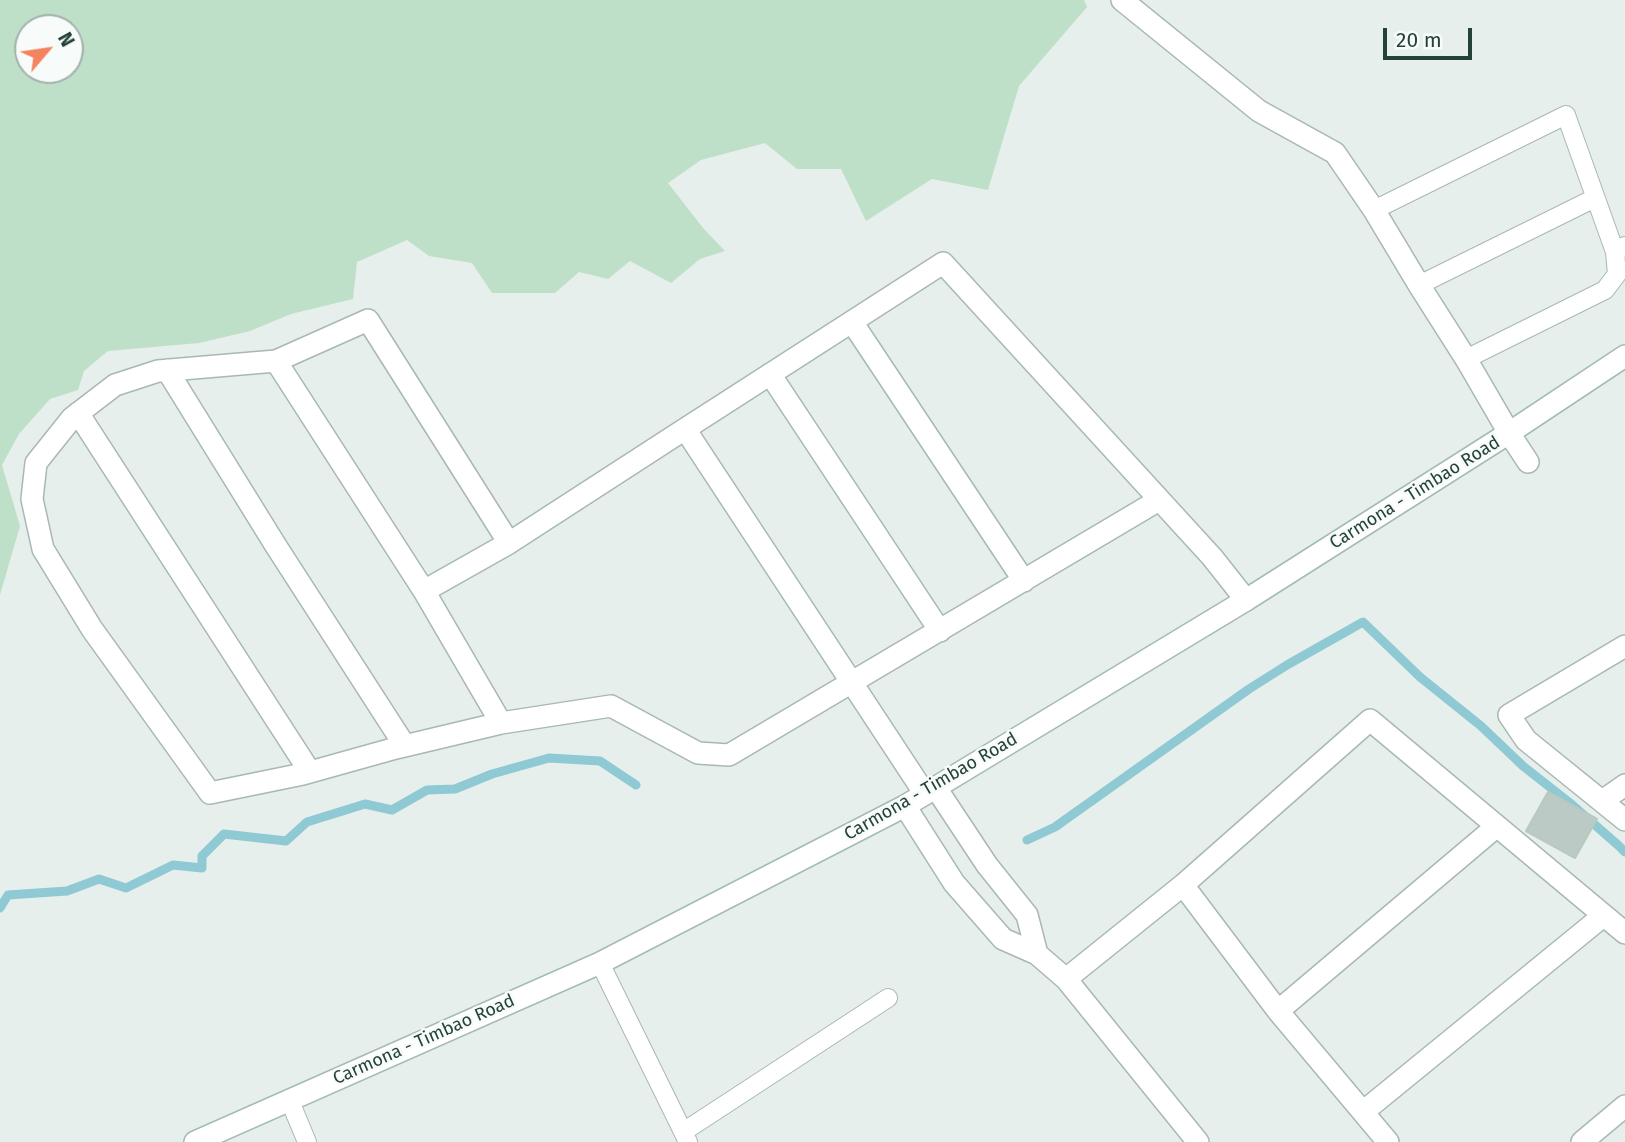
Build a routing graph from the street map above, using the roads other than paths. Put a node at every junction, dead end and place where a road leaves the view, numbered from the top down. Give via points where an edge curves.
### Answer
1 (1122, 0) edge
2 (1595, 198) junction
3 (1374, 210) junction
4 (1620, 249) edge
5 (1419, 285) junction
6 (852, 321) junction
7 (1625, 356) edge
8 (1466, 359) junction
9 (276, 361) junction
10 (167, 370) junction
11 (769, 374) junction
12 (78, 413) junction
13 (685, 429) junction
14 (1509, 433) junction
15 (1528, 462) dead end
16 (1159, 500) junction
17 (509, 543) junction
18 (1024, 581) junction
19 (425, 591) junction
20 (1246, 600) junction
21 (940, 631) junction
22 (1625, 646) edge
23 (853, 682) junction
24 (501, 723) junction
25 (405, 746) junction
26 (310, 772) junction
27 (1625, 785) edge
28 (930, 791) junction
29 (1601, 801) junction
30 (905, 806) junction
31 (1625, 820) edge
32 (1497, 826) junction
33 (1183, 885) junction
34 (1604, 916) junction
35 (1625, 933) edge
36 (1037, 954) junction
37 (600, 963) junction
38 (1066, 979) junction
39 (888, 999) dead end
40 (1278, 1011) junction
41 (289, 1100) junction
42 (1625, 1105) edge
43 (1363, 1112) junction
44 (685, 1137) edge
45 (195, 1142) edge
46 (307, 1142) edge
47 (1198, 1142) edge
48 (1388, 1142) edge
49 (1582, 1142) edge

1 - 3 street via 1259,111 1335,153
2 - 3 lane via 1566,115
2 - 4 lane
2 - 5 lane
3 - 5 street
4 - 8 lane via 1617,274 1605,290
5 - 8 street
6 - 11 street
6 - 16 street via 943,263
6 - 18 street
7 - 14 street, Carmona - Timbao Road
8 - 14 street
9 - 10 street
9 - 17 street via 368,320
9 - 19 street
10 - 12 street via 116,385
10 - 25 street
11 - 13 street
11 - 21 street
12 - 26 street
12 - 26 street via 36,463 32,499 43,549 92,629 210,793
13 - 17 street
13 - 23 street
14 - 15 street
14 - 20 street, Carmona - Timbao Road
16 - 18 street
16 - 20 street
17 - 19 street
18 - 21 street
19 - 24 street
20 - 28 street, Carmona - Timbao Road
21 - 23 street
22 - 29 street via 1509,715 1526,740
23 - 24 street via 729,755 698,753 611,706
23 - 28 street
24 - 25 street
25 - 26 street
27 - 29 street
28 - 30 street, Carmona - Timbao Road
28 - 36 street via 1027,915
29 - 31 street
30 - 36 street via 954,883 1003,939
30 - 37 street, Carmona - Timbao Road
32 - 33 street via 1370,720
32 - 34 street
32 - 40 street
33 - 38 street
33 - 40 street
34 - 35 street
34 - 43 street
36 - 38 street
37 - 41 street, Carmona - Timbao Road
37 - 44 lane
38 - 47 street
39 - 44 lane
40 - 43 street
41 - 45 street, Carmona - Timbao Road
41 - 46 lane
42 - 49 street
43 - 48 street

